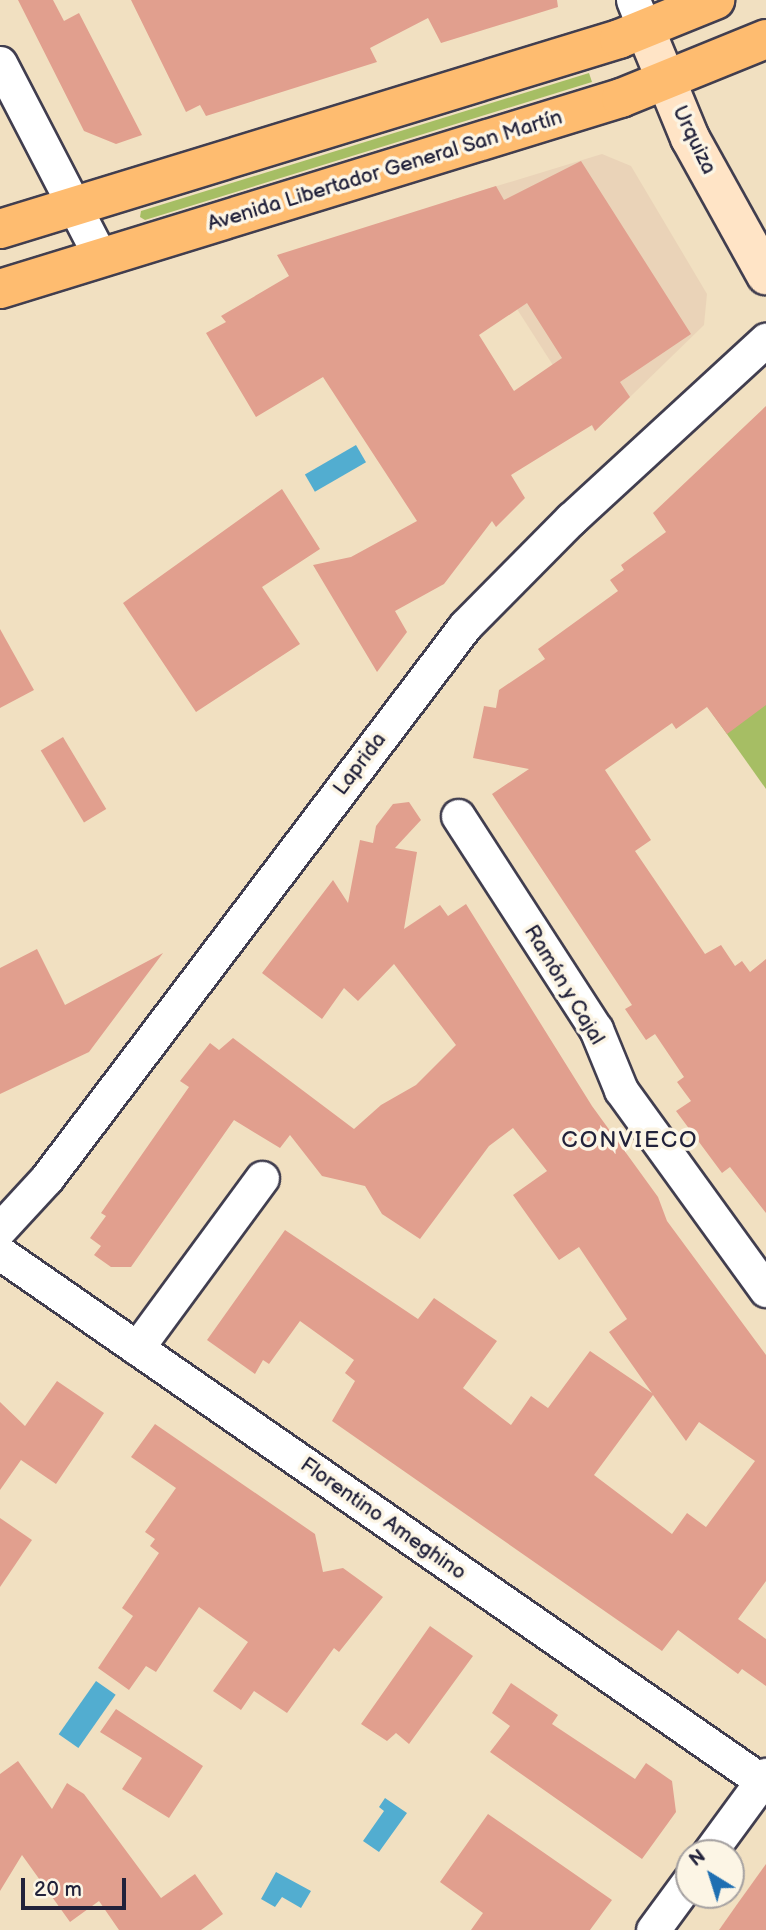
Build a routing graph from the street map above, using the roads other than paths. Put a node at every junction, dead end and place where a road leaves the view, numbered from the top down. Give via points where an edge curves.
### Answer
1 (715, 0) edge
2 (639, 14) edge
3 (766, 39) edge
4 (0, 62) edge
5 (666, 80) junction
6 (74, 206) junction
7 (0, 229) edge
8 (101, 258) junction
9 (766, 275) edge
10 (0, 289) edge
11 (766, 340) edge
12 (458, 816) dead end
13 (262, 1178) dead end
14 (0, 1229) edge
15 (0, 1254) edge
16 (766, 1290) edge
17 (137, 1348) junction
18 (765, 1780) edge
19 (720, 1839) edge
20 (675, 1900) edge
21 (653, 1930) edge

1 - 2 main road
2 - 5 street, Urquiza
2 - 6 main road
3 - 5 main road, Avenida Libertador General San Martín
4 - 6 street
5 - 8 main road, Avenida Libertador General San Martín via 621,99
5 - 9 street, Urquiza via 690,138
6 - 7 main road
6 - 8 street
8 - 10 main road, Avenida Libertador General San Martín
11 - 14 street, Laprida via 571,519 465,626 47,1178
12 - 16 street, Ramón y Cajal via 596,1029 621,1090
13 - 17 street
15 - 17 street, Florentino Ameghino
17 - 18 street, Florentino Ameghino
18 - 19 street
20 - 21 street

